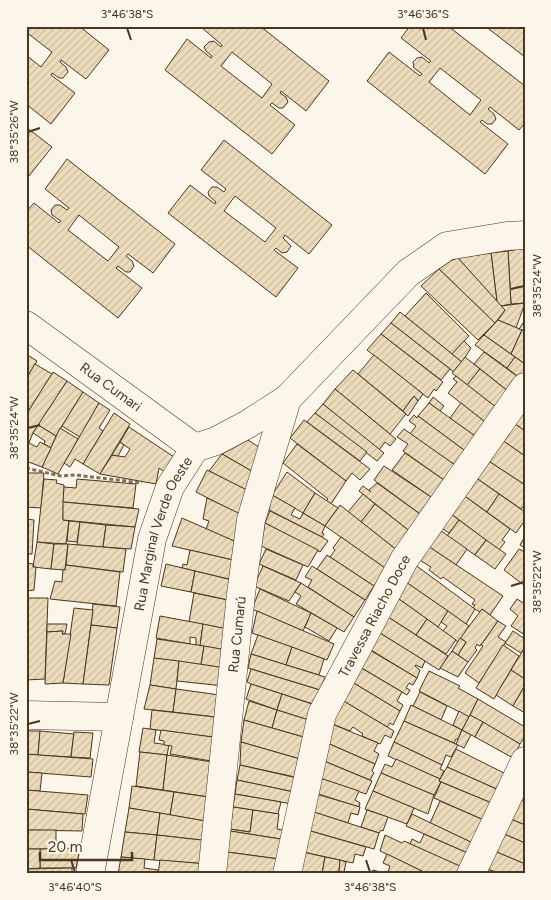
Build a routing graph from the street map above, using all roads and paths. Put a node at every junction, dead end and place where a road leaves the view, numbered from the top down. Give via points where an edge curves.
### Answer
1 (525, 235) edge
2 (26, 325) edge
3 (525, 387) edge
4 (286, 399) junction
5 (195, 448) junction
6 (26, 468) edge
7 (170, 487) junction
8 (26, 716) edge
9 (119, 717) junction
10 (525, 761) edge
11 (90, 874) edge
12 (212, 874) edge
13 (287, 874) edge
14 (471, 874) edge

1 - 4 street, Rua Marginal Verde Oeste via 447,246 408,273
2 - 5 street, Rua Cumari
3 - 13 street, Travessa Riacho Doce via 404,560 322,714
4 - 5 street, Rua Marginal Verde Oeste via 248,424
4 - 12 street, Rua Cumarú via 251,520 240,594
5 - 7 street, Rua Marginal Verde Oeste
6 - 7 path via 61,476 76,474
7 - 9 street, Rua Marginal Verde Oeste via 152,538
8 - 9 street
9 - 11 street, Rua Marginal Verde Oeste
10 - 14 street

